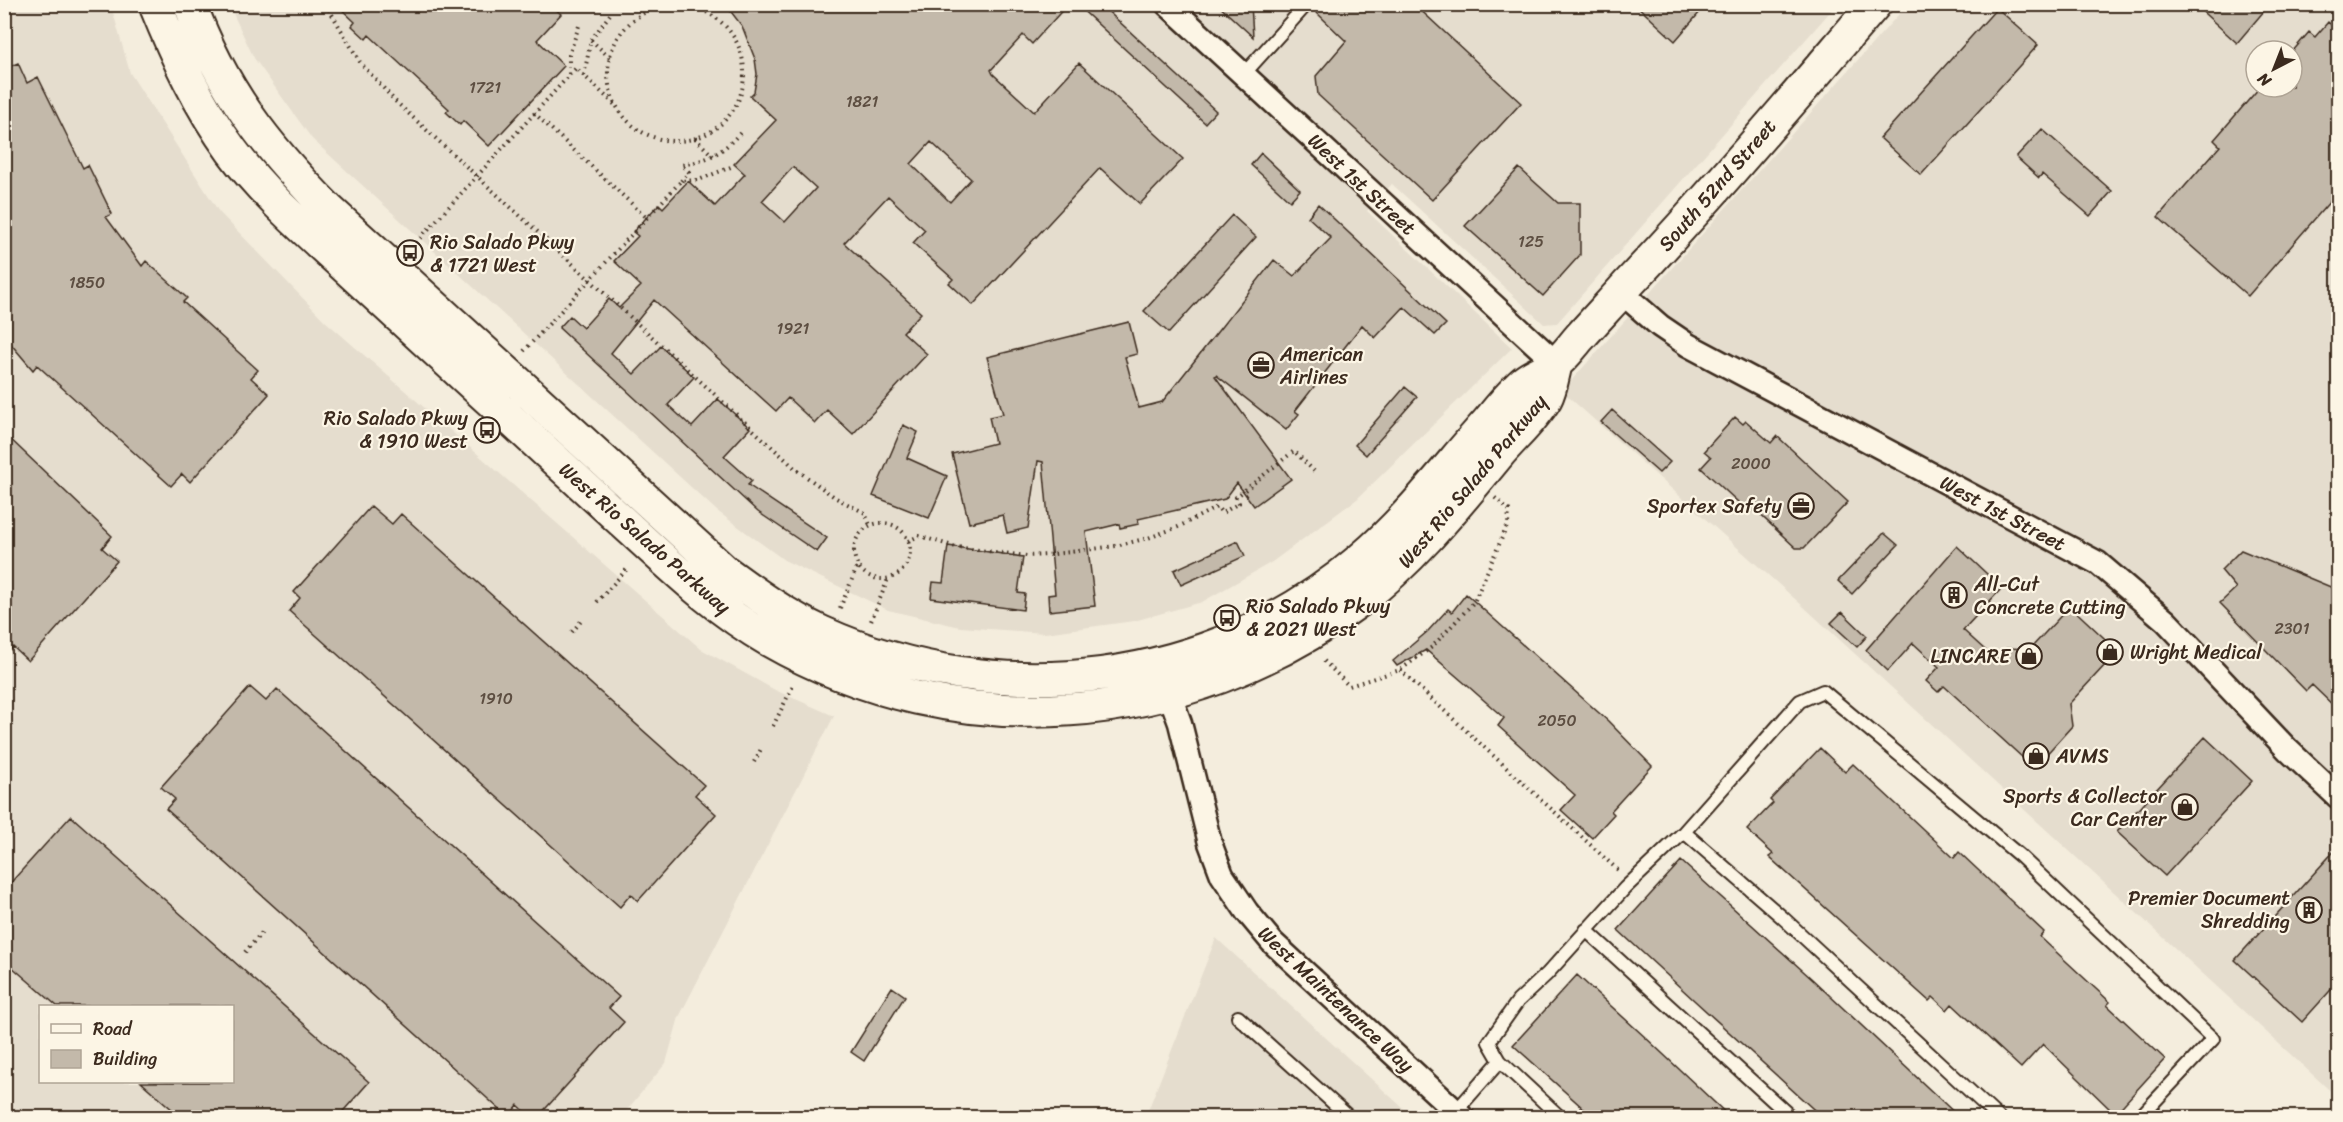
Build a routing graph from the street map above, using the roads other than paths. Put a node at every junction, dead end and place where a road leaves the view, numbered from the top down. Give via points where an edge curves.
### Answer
1 (156, 4) edge
2 (190, 4) edge
3 (1167, 4) edge
4 (1307, 4) edge
5 (1875, 4) edge
6 (1243, 75) junction
7 (1621, 292) junction
8 (1556, 363) junction
9 (1160, 664) junction
10 (1168, 694) junction
11 (2338, 797) edge
12 (1684, 832) junction
13 (1586, 930) junction
14 (1238, 1017) dead end
15 (1500, 1060) junction
16 (1459, 1114) edge
17 (1350, 1118) edge
18 (1561, 1118) edge
19 (1792, 1118) edge
20 (1999, 1118) edge
21 (2139, 1118) edge

1 - 10 main road, West Rio Salado Parkway via 196,95 232,150 277,203 660,556 705,596 758,633 830,670 939,703 1034,712 1092,710
2 - 9 main road, West Rio Salado Parkway via 234,97 293,173 702,553 755,594 842,641 893,658 960,673 1006,679 1071,679
3 - 6 street, West 1st Street
4 - 6 lane
5 - 7 main road, South 52nd Street
6 - 8 street, West 1st Street
7 - 8 main road, South 52nd Street
7 - 11 street, West 1st Street via 1688,345 2098,563 2166,621
8 - 9 main road, West Rio Salado Parkway via 1526,380 1387,535 1332,582 1261,627
8 - 10 main road, West Rio Salado Parkway via 1547,397 1393,574 1300,641 1224,676
9 - 10 street, West Maintenance Way
10 - 16 street, West Maintenance Way via 1180,723 1210,843 1222,875 1247,912 1272,942
12 - 13 lane
12 - 20 lane
12 - 21 lane via 1800,701 1823,691 2020,856 2212,1039
13 - 15 lane via 1518,1001 1490,1042
13 - 19 lane
14 - 17 lane
15 - 16 lane
15 - 18 lane

